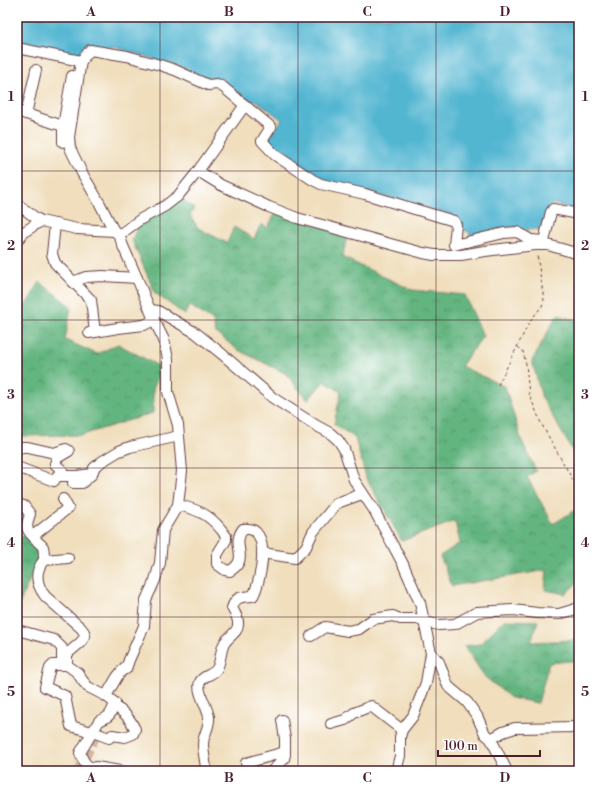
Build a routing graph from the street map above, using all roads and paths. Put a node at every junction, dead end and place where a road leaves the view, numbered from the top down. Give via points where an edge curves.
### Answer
1 (17, 48) edge
2 (78, 61) junction
3 (36, 70) dead end
4 (245, 105) junction
5 (21, 113) edge
6 (63, 126) junction
7 (70, 148) junction
8 (198, 171) junction
9 (17, 204) edge
10 (579, 214) edge
11 (41, 221) junction
12 (55, 224) junction
13 (116, 233) junction
14 (17, 241) edge
15 (535, 245) junction
16 (579, 254) edge
17 (137, 278) junction
18 (73, 282) junction
19 (151, 310) junction
20 (154, 320) junction
21 (518, 347) junction
22 (498, 385) dead end
23 (179, 436) junction
24 (17, 450) edge
25 (17, 467) edge
26 (92, 474) junction
27 (58, 479) junction
28 (73, 483) dead end
29 (579, 491) edge
30 (362, 492) junction
31 (17, 504) edge
32 (178, 505) junction
33 (33, 536) junction
34 (262, 553) junction
35 (68, 558) dead end
36 (44, 560) junction
37 (579, 608) edge
38 (425, 622) junction
39 (17, 630) edge
40 (311, 636) dead end
41 (431, 653) junction
42 (67, 665) junction
43 (112, 699) junction
44 (282, 720) dead end
45 (331, 724) dead end
46 (579, 727) edge
47 (402, 730) junction
48 (92, 732) junction
49 (491, 739) junction
50 (285, 754) junction
51 (246, 763) dead end
52 (95, 770) edge
53 (120, 771) edge
54 (206, 771) edge
55 (272, 771) edge
56 (396, 771) edge
57 (507, 771) edge

1 - 2 street
2 - 4 street via 90,50 127,56 175,70 208,85 217,84
2 - 6 street
2 - 7 street via 69,137
3 - 5 street
4 - 8 street
4 - 10 street via 271,127 262,141 275,155 321,184 365,194 454,221 454,245 517,232 531,240 544,241 553,209
5 - 6 street
6 - 7 street via 63,142
7 - 13 street
8 - 13 street via 184,191 172,202
8 - 15 street via 221,185 297,218 423,253 461,255
9 - 11 street
11 - 12 street
11 - 14 street via 24,232
12 - 13 street
12 - 18 street via 52,254 55,263
13 - 17 street
15 - 16 street via 548,245
15 - 21 path via 544,300 530,321
17 - 18 street via 86,277
17 - 19 street
18 - 20 street via 91,300 92,332 144,325
19 - 20 street
19 - 30 street via 158,311 196,333 273,398 330,433 344,449 354,480
20 - 23 street via 164,340 168,359 168,392
21 - 22 path
21 - 29 path via 523,351 529,394 541,423
23 - 26 street via 119,451 101,462
23 - 32 street via 182,471
24 - 27 street via 28,447 54,453 66,449 69,451 57,458 55,464 62,470
25 - 27 street
26 - 27 street
26 - 28 street via 82,484
27 - 33 street via 68,508
30 - 34 street via 337,504 295,558
30 - 38 street via 403,564 420,603
31 - 33 street via 24,506 30,514 26,523 29,534
32 - 34 street via 208,516 220,526 226,540 217,555 217,564 225,570 230,571 237,567 240,560 238,538 243,528 254,529 259,535
32 - 43 street via 163,530 160,563 146,600 144,626 126,669 125,667 121,672
33 - 36 street via 43,547
34 - 54 street via 262,563 253,596 240,597 232,608 237,618 237,630 224,644 217,669 211,675 202,678 199,684 209,717 203,742
35 - 36 street
36 - 42 street via 40,565 37,579 41,591 81,628 85,636 67,654
37 - 38 street via 559,614 513,610 477,612 455,624 439,625
38 - 40 street via 393,616 373,619 359,629 348,631 325,627
38 - 41 street
39 - 42 street via 54,640 62,648 62,659
41 - 47 street via 426,683 413,716
41 - 49 street via 438,662 448,686 467,702 485,734
42 - 43 street via 78,673 88,687
42 - 48 street via 53,665 50,668 45,688 65,696 71,726
43 - 48 street via 112,713 99,721
43 - 48 street via 132,722 135,729 133,734 109,738
44 - 50 street
45 - 47 street via 345,720 371,706
46 - 49 street via 515,728
47 - 56 street
48 - 52 street via 80,753 83,762
49 - 57 street
50 - 51 street
50 - 55 street via 284,759
52 - 53 street via 96,767

